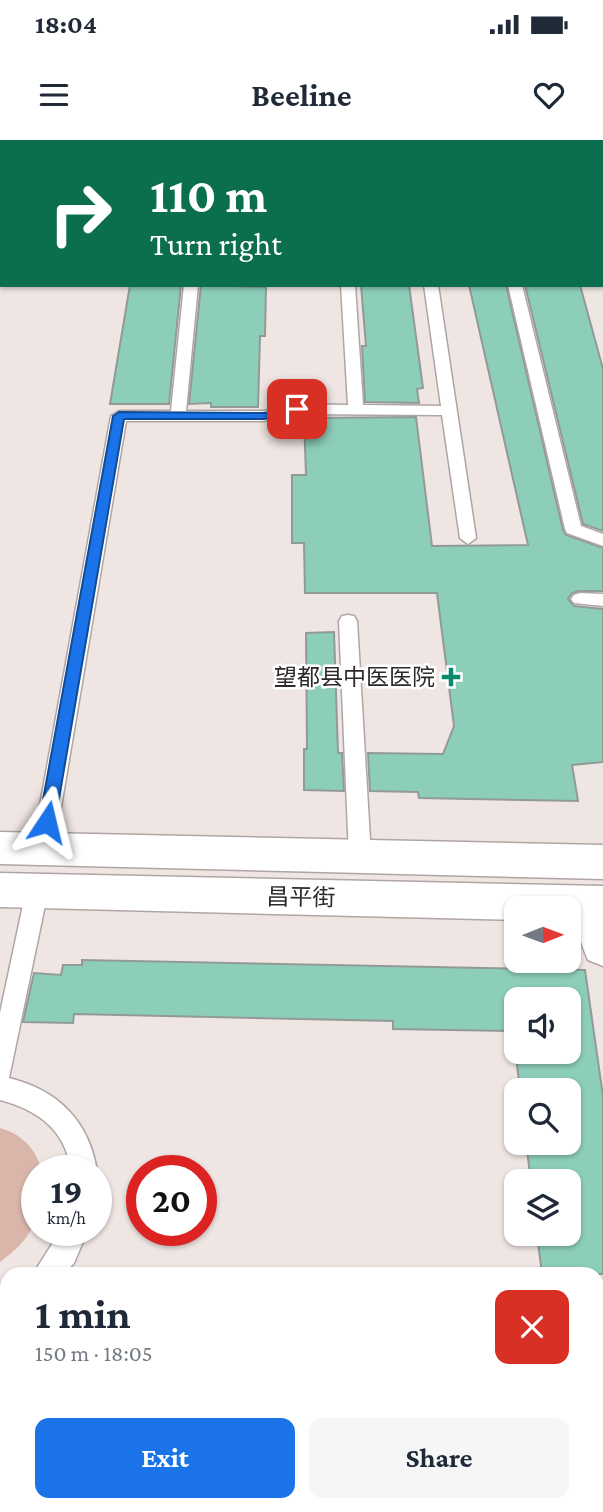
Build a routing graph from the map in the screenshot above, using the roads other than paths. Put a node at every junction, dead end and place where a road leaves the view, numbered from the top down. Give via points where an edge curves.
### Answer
1 (191, 287) edge
2 (348, 287) edge
3 (431, 287) edge
4 (515, 287) edge
5 (356, 410) junction
6 (450, 411) junction
7 (178, 416) junction
8 (468, 538) dead end
9 (603, 540) edge
10 (580, 599) dead end
11 (603, 600) edge
12 (348, 621) dead end
13 (0, 848) edge
14 (43, 849) junction
15 (360, 856) junction
16 (603, 862) edge
17 (19, 890) edge
18 (599, 904) edge
19 (603, 947) edge
20 (0, 1070) edge
21 (0, 1088) edge
22 (80, 1155) edge
23 (67, 1246) edge
24 (53, 1267) edge

1 - 7 lane
2 - 5 lane
3 - 6 lane
4 - 9 lane via 573,529
5 - 6 lane
5 - 7 lane
6 - 8 lane
7 - 14 lane via 119,416
10 - 11 lane
12 - 15 lane
13 - 14 street, 昌平街
14 - 15 street, 昌平街
15 - 16 street, 昌平街
17 - 18 street, 昌平街
17 - 20 lane
18 - 19 street
21 - 22 lane via 44,1102 63,1119
23 - 24 lane

